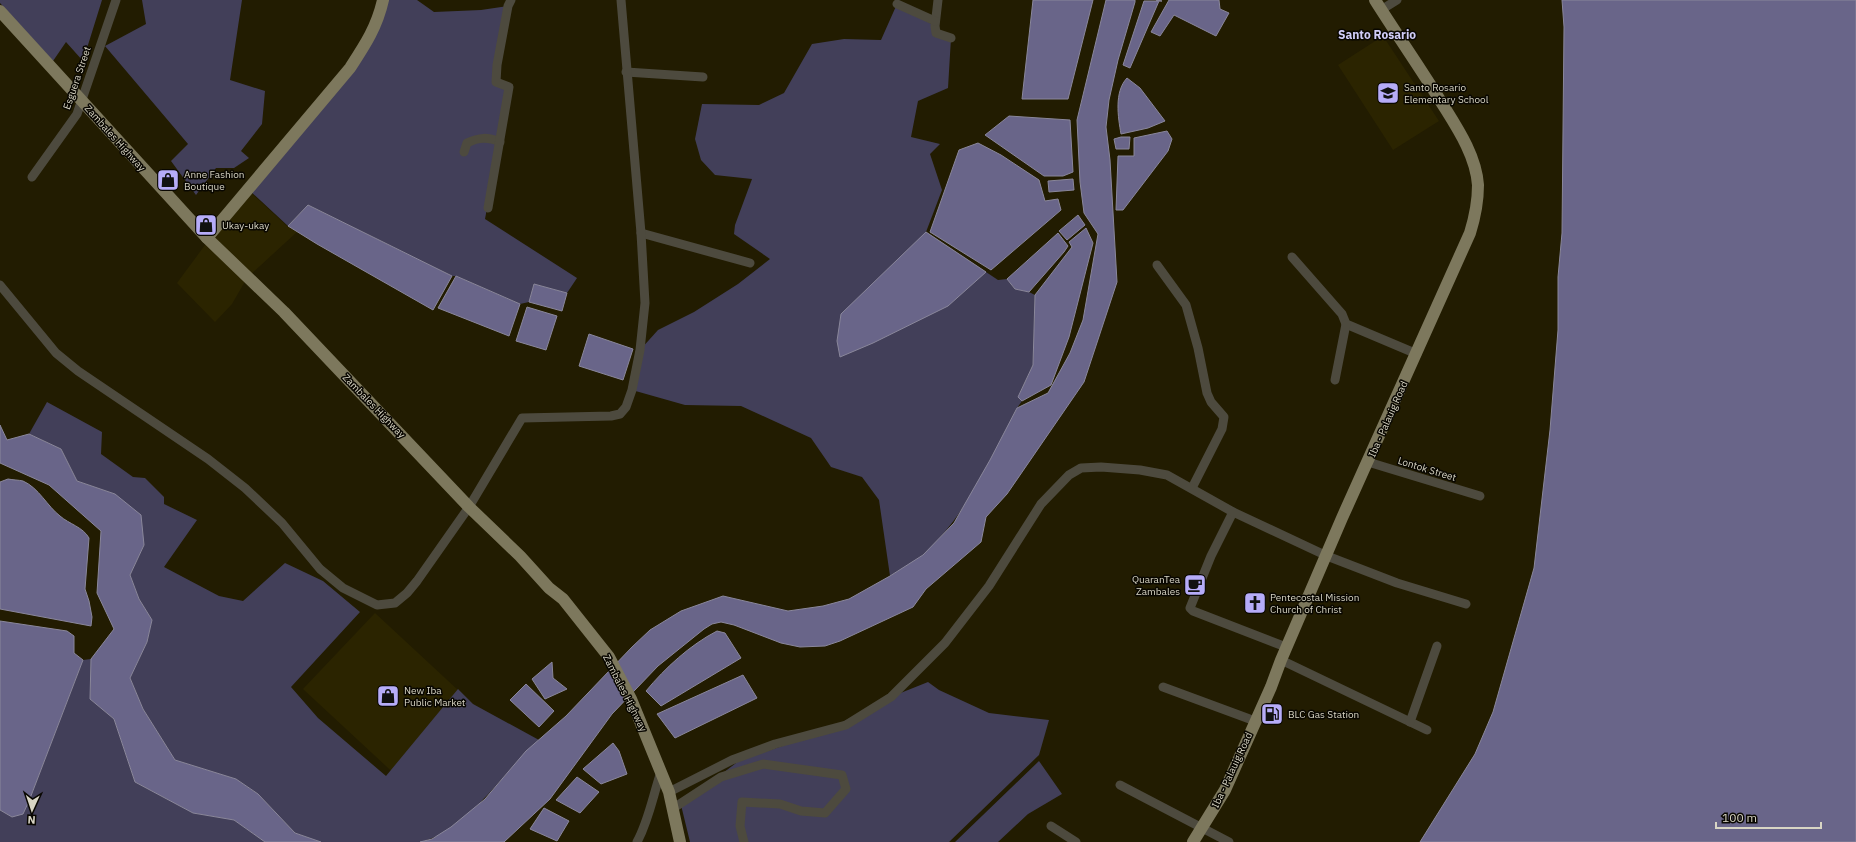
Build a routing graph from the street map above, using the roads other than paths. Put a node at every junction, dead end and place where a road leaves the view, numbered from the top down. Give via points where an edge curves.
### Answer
1 (116, 0) edge
2 (383, 0) edge
3 (511, 0) edge
4 (621, 0) edge
5 (938, 0) edge
6 (1397, 0) edge
7 (897, 4) dead end
8 (1378, 5) edge
9 (0, 11) edge
10 (935, 21) junction
11 (950, 38) dead end
12 (626, 72) junction
13 (703, 77) dead end
14 (81, 100) junction
15 (500, 142) junction
16 (464, 152) dead end
17 (32, 177) dead end
18 (488, 208) dead end
19 (641, 233) junction
20 (207, 238) junction
21 (1292, 257) dead end
22 (750, 263) dead end
23 (1157, 265) dead end
24 (0, 285) edge
25 (1346, 324) junction
26 (1417, 354) junction
27 (1335, 380) dead end
28 (1368, 462) junction
29 (1192, 488) junction
30 (1480, 496) dead end
31 (469, 507) junction
32 (1233, 512) junction
33 (1327, 556) junction
34 (1466, 604) dead end
35 (1437, 646) dead end
36 (1286, 647) junction
37 (1281, 660) junction
38 (1163, 687) dead end
39 (1255, 721) junction
40 (1410, 722) junction
41 (1427, 730) dead end
42 (661, 772) junction
43 (1120, 785) dead end
44 (669, 792) junction
45 (672, 809) junction
46 (1051, 826) dead end
47 (1203, 827) junction
48 (637, 842) edge
49 (680, 842) edge
50 (744, 842) edge
51 (1076, 842) edge
52 (1194, 842) edge
53 (1229, 842) edge

1 - 14 street, Esguera Street
2 - 20 main road via 379,19 350,68
3 - 15 street via 496,82 509,87
4 - 12 street
5 - 10 street
6 - 8 street
7 - 10 street
8 - 26 main road, Iba - Palauig Road via 1460,134 1474,165 1478,185 1477,210 1470,233
9 - 14 main road, Zambales Highway
10 - 11 street via 936,33
12 - 13 street
12 - 19 street
14 - 17 street, Esguera Street via 77,114
14 - 20 main road, Zambales Highway
15 - 16 street via 490,138 476,138 467,143
15 - 18 street
19 - 22 street
19 - 31 street via 645,303 640,350 626,406 620,414 611,416 522,418
20 - 31 main road, Zambales Highway via 289,317
21 - 25 street via 1342,314
23 - 29 street via 1186,305 1207,393 1224,417 1222,429
24 - 31 street via 56,353 239,483 282,523 320,569 344,588 377,605 395,603 407,593
25 - 26 street
25 - 27 street
26 - 28 main road, Iba - Palauig Road
28 - 30 street, Lontok Street
28 - 33 main road, Iba - Palauig Road
29 - 32 street
29 - 44 street via 1167,475 1140,470 1081,468 1069,475 1041,504 989,586 945,643 891,697 846,725 775,744 732,760
31 - 42 main road, Zambales Highway via 563,599 611,661 631,699
32 - 33 street
32 - 36 street via 1211,556 1190,608
33 - 34 street
33 - 36 main road, Iba - Palauig Road
35 - 40 street
36 - 37 main road, Iba - Palauig Road
37 - 39 main road, Iba - Palauig Road
37 - 40 street
38 - 39 street
39 - 47 main road, Iba - Palauig Road via 1225,790
40 - 41 street
42 - 44 main road, Zambales Highway
42 - 48 street via 650,811
43 - 47 street
44 - 45 main road, Zambales Highway
45 - 49 main road, Zambales Highway
45 - 50 street via 721,777 763,764 842,775 846,789 825,813 800,811 780,804 742,802 740,826
46 - 51 street
47 - 52 main road, Iba - Palauig Road
47 - 53 street

